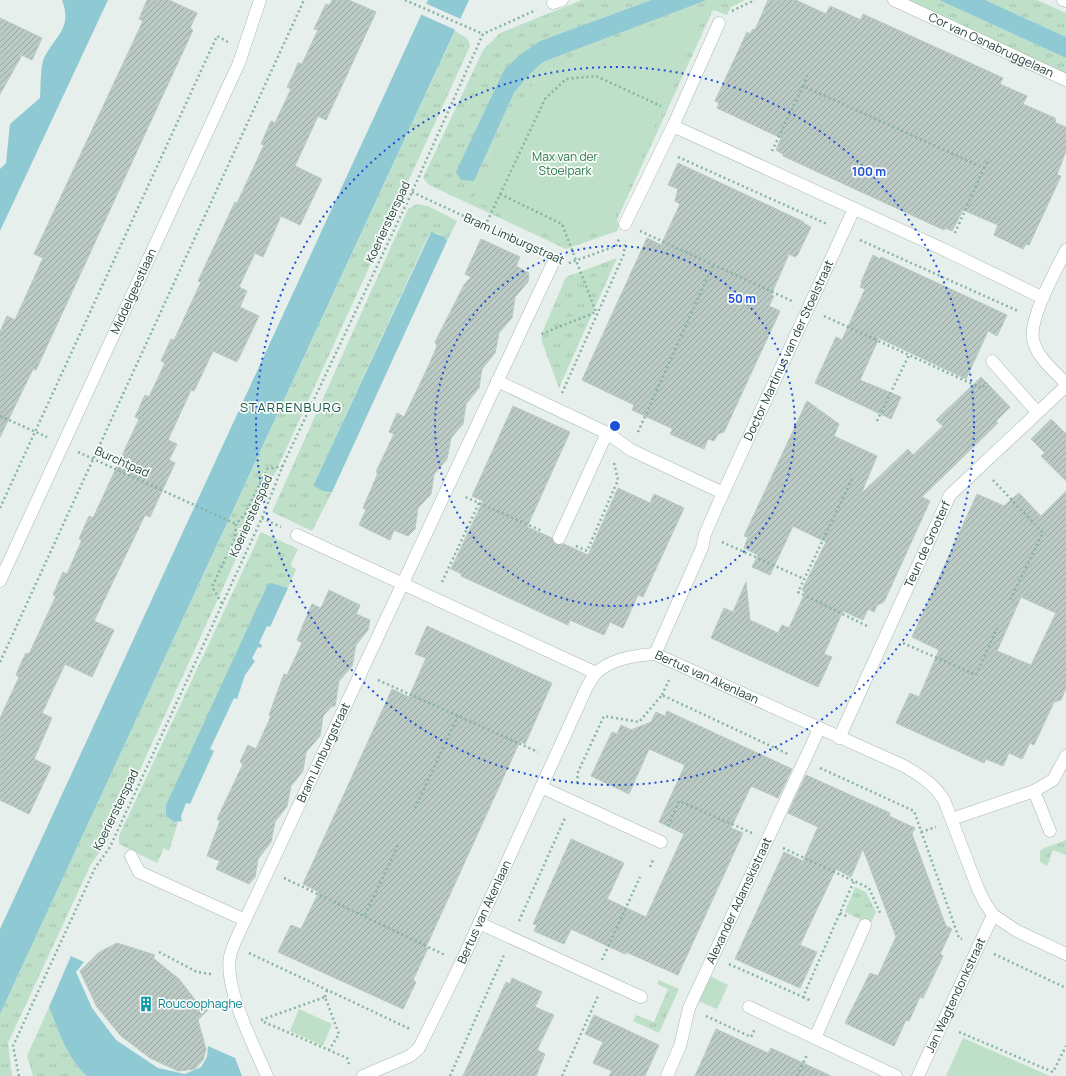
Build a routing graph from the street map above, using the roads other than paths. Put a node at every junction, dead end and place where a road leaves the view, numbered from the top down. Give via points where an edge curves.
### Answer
1 (260, 0) edge
2 (894, 0) edge
3 (1063, 0) edge
4 (1066, 1) edge
5 (718, 23) road end
6 (1066, 80) edge
7 (673, 126) junction
8 (854, 209) junction
9 (625, 224) road end
10 (1066, 250) edge
11 (549, 260) road end
12 (1044, 298) junction
13 (992, 361) dead end
14 (497, 381) junction
15 (1066, 385) edge
16 (1037, 412) junction
17 (607, 433) junction
18 (723, 493) junction
19 (297, 535) dead end
20 (559, 538) road end
21 (0, 581) edge
22 (403, 584) junction
23 (655, 654) junction
24 (596, 673) junction
25 (819, 729) junction
26 (839, 738) junction
27 (1066, 756) edge
28 (541, 787) junction
29 (1034, 791) junction
30 (952, 819) junction
31 (1050, 831) dead end
32 (661, 842) dead end
33 (131, 856) dead end
34 (993, 916) junction
35 (245, 920) junction
36 (479, 924) junction
37 (865, 925) dead end
38 (1066, 954) edge
39 (641, 998) dead end
40 (750, 1007) dead end
41 (816, 1038) junction
42 (267, 1076) edge
43 (363, 1076) edge
44 (667, 1076) edge
45 (896, 1076) edge
46 (918, 1076) edge

1 - 21 street, Middelgeestlaan via 238,63
2 - 6 street, Cor van Osnabruggelaan
3 - 4 street
5 - 7 street
7 - 8 street
7 - 9 street
8 - 12 street
8 - 18 street, Doctor Martinus van der Stoelstraat
10 - 12 street
11 - 14 street, Bram Limburgstraat
12 - 15 street via 1035,319 1033,339 1041,356
13 - 16 street
14 - 17 street
14 - 22 street, Bram Limburgstraat
15 - 16 street, Teun de Grooterf
16 - 26 street, Teun de Grooterf via 950,495
17 - 18 street via 630,450
17 - 20 street
18 - 23 street, Doctor Martinus van der Stoelstraat via 705,534 702,548
19 - 22 street
22 - 24 street
22 - 35 street, Bram Limburgstraat
23 - 24 street, Bertus van Akenlaan via 638,655 616,661
23 - 25 street, Bertus van Akenlaan
24 - 28 street, Bertus van Akenlaan via 586,689
25 - 26 street, Bertus van Akenlaan
25 - 44 street, Alexander Adamskistraat via 689,1008 680,1046
26 - 30 street, Bertus van Akenlaan via 904,766 927,779 940,794
27 - 29 street via 1053,780
28 - 32 street
28 - 36 street, Bertus van Akenlaan
29 - 30 street
29 - 31 street
30 - 34 street, Bertus van Akenlaan via 978,888
33 - 35 street via 139,872
34 - 38 street, Bertus van Akenlaan via 1017,931
34 - 46 street, Jan Wagtendonkstraat
35 - 42 street, Bram Limburgstraat via 230,957 230,976 233,992
36 - 39 street
36 - 43 street, Bertus van Akenlaan via 419,1048 410,1056
37 - 41 street
40 - 41 street
41 - 45 street

